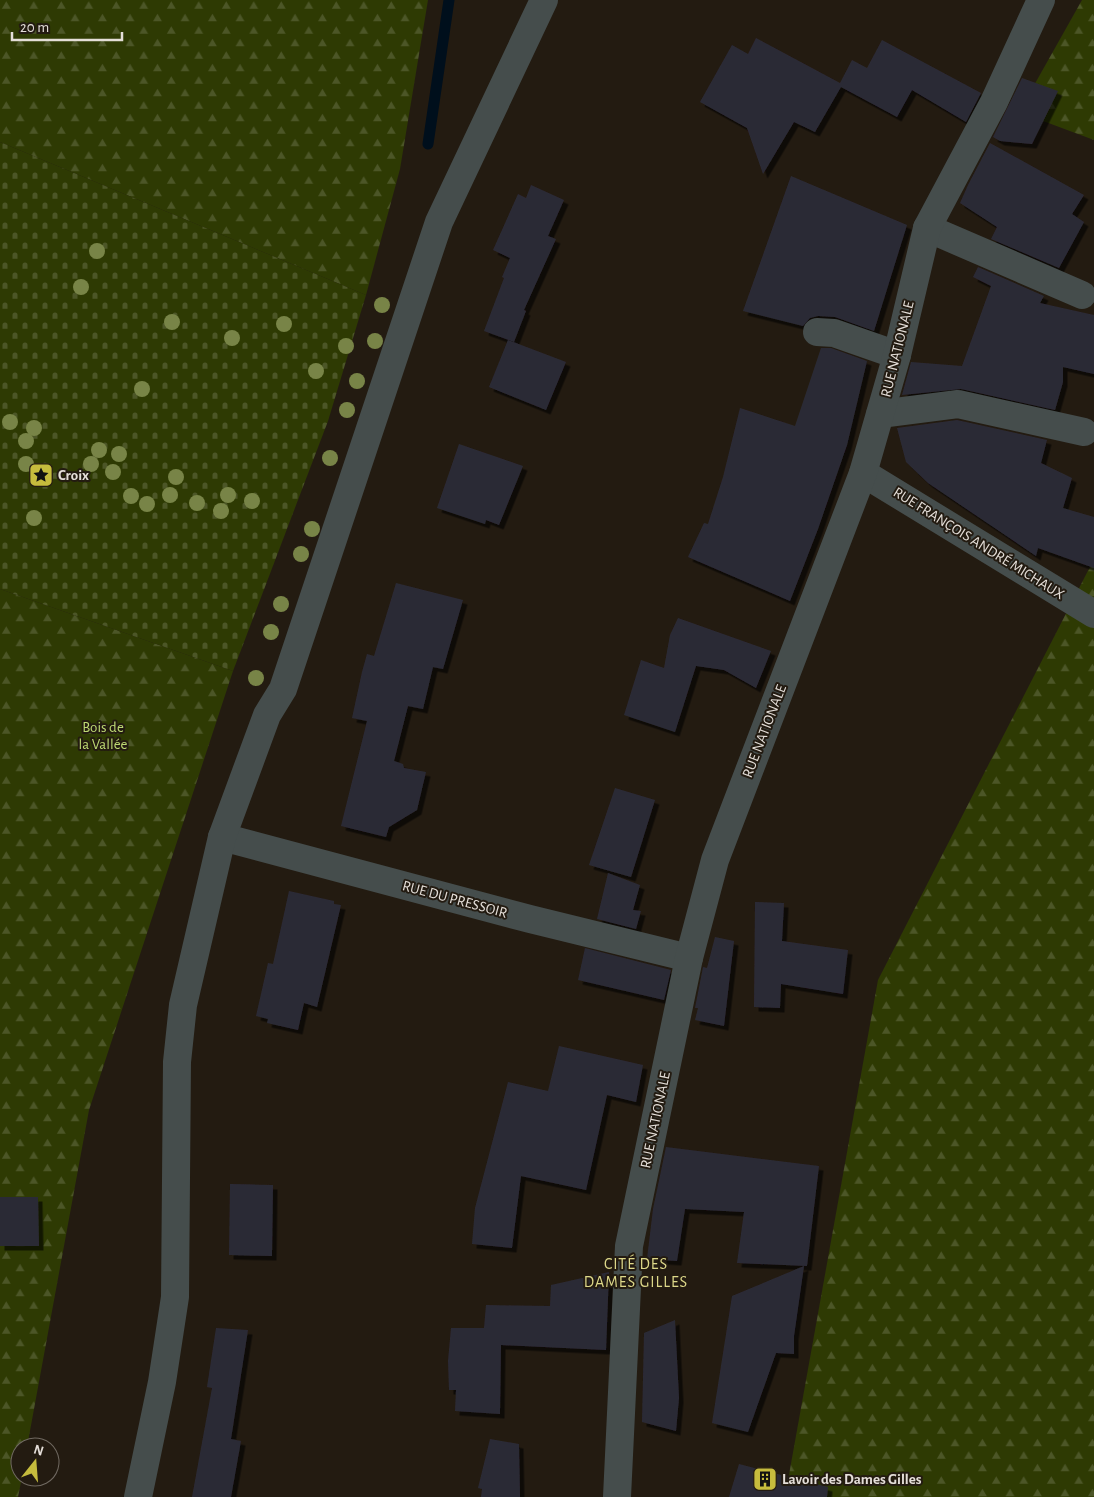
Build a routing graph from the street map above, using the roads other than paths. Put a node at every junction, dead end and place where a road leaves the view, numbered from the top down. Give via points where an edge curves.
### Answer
1 (544, 0) edge
2 (1041, 0) edge
3 (927, 228) junction
4 (1082, 296) dead end
5 (817, 332) dead end
6 (897, 355) junction
7 (880, 414) junction
8 (1084, 432) dead end
9 (863, 473) junction
10 (1094, 614) edge
11 (222, 837) junction
12 (689, 958) junction
13 (138, 1497) edge
14 (617, 1497) edge

1 - 11 street via 439,222 282,689 267,715
2 - 3 street, RUE NATIONALE via 994,102
3 - 4 street
3 - 6 street, RUE NATIONALE
5 - 6 street via 834,333
6 - 7 street, RUE NATIONALE
7 - 8 street via 958,404
7 - 9 street, RUE NATIONALE
9 - 10 street, RUE FRANÇOIS ANDRÉ MICHAUX
9 - 12 street, RUE NATIONALE via 714,860
11 - 12 street, RUE DU PRESSOIR
11 - 13 street via 183,1005 177,1062 175,1297 162,1382
12 - 14 street, RUE NATIONALE via 628,1246

